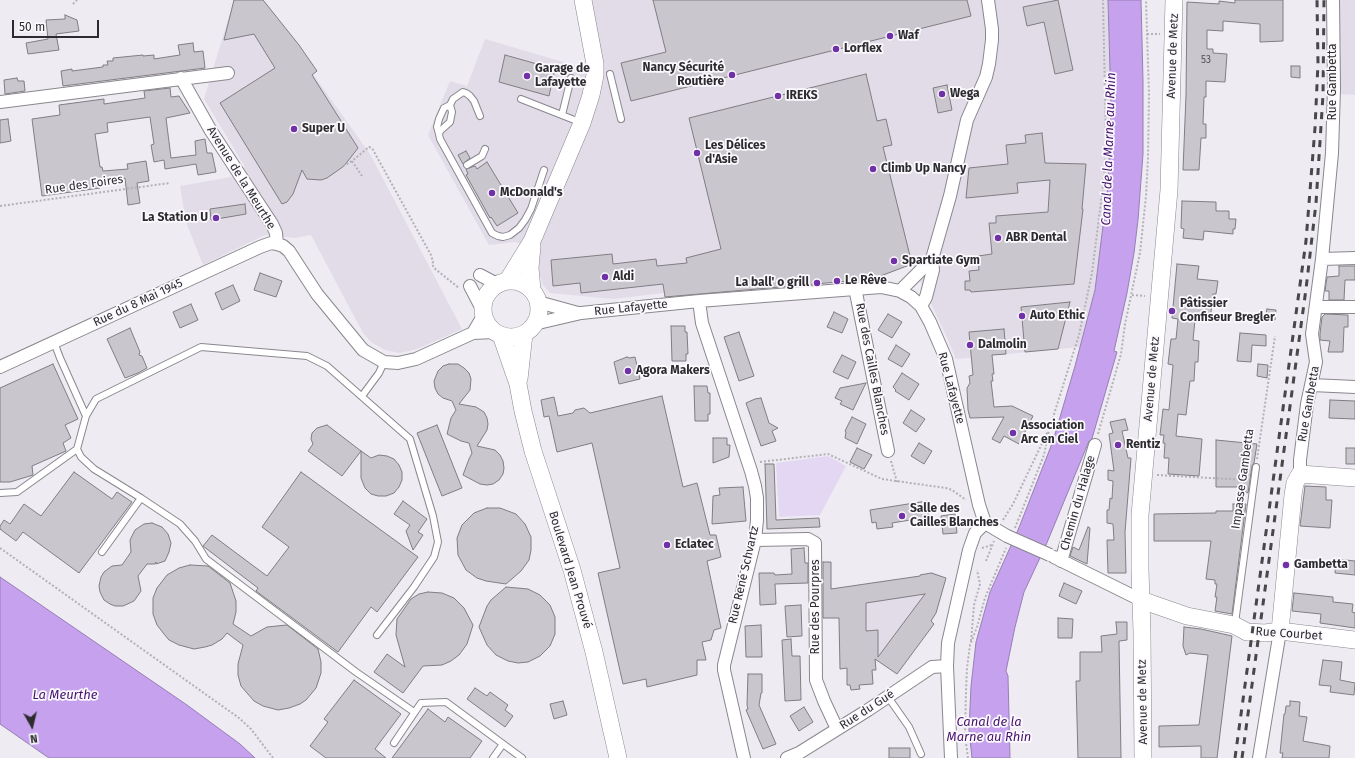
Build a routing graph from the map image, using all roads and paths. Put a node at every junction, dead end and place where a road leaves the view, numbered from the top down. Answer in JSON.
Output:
{"nodes":[{"id":1,"x":76,"y":0,"type":"edge"},
{"id":2,"x":584,"y":0,"type":"edge"},
{"id":3,"x":988,"y":0,"type":"edge"},
{"id":4,"x":1103,"y":0,"type":"edge"},
{"id":5,"x":1146,"y":0,"type":"edge"},
{"id":6,"x":1174,"y":0,"type":"edge"},
{"id":7,"x":1333,"y":0,"type":"edge"},
{"id":8,"x":72,"y":4,"type":"dead end"},
{"id":9,"x":1147,"y":34,"type":"junction"},
{"id":10,"x":1158,"y":34,"type":"dead end"},
{"id":11,"x":228,"y":73,"type":"dead end"},
{"id":12,"x":610,"y":74,"type":"dead end"},
{"id":13,"x":181,"y":78,"type":"junction"},
{"id":14,"x":572,"y":78,"type":"dead end"},
{"id":15,"x":521,"y":100,"type":"dead end"},
{"id":16,"x":0,"y":102,"type":"edge"},
{"id":17,"x":450,"y":105,"type":"junction"},
{"id":18,"x":562,"y":115,"type":"junction"},
{"id":19,"x":480,"y":116,"type":"dead end"},
{"id":20,"x":621,"y":119,"type":"dead end"},
{"id":21,"x":582,"y":123,"type":"junction"},
{"id":22,"x":439,"y":134,"type":"junction"},
{"id":23,"x":485,"y":148,"type":"dead end"},
{"id":24,"x":352,"y":161,"type":"junction"},
{"id":25,"x":467,"y":165,"type":"dead end"},
{"id":26,"x":344,"y":166,"type":"dead end"},
{"id":27,"x":549,"y":173,"type":"junction"},
{"id":28,"x":362,"y":176,"type":"dead end"},
{"id":29,"x":170,"y":183,"type":"dead end"},
{"id":30,"x":0,"y":206,"type":"edge"},
{"id":31,"x":532,"y":241,"type":"junction"},
{"id":32,"x":278,"y":244,"type":"junction"},
{"id":33,"x":1355,"y":258,"type":"edge"},
{"id":34,"x":932,"y":259,"type":"junction"},
{"id":35,"x":1322,"y":259,"type":"junction"},
{"id":36,"x":480,"y":275,"type":"dead end"},
{"id":37,"x":502,"y":282,"type":"junction"},
{"id":38,"x":471,"y":288,"type":"joint"},
{"id":39,"x":856,"y":288,"type":"junction"},
{"id":40,"x":900,"y":291,"type":"junction"},
{"id":41,"x":1132,"y":295,"type":"junction"},
{"id":42,"x":535,"y":296,"type":"junction"},
{"id":43,"x":1144,"y":296,"type":"dead end"},
{"id":44,"x":699,"y":301,"type":"junction"},
{"id":45,"x":921,"y":306,"type":"junction"},
{"id":46,"x":1316,"y":307,"type":"junction"},
{"id":47,"x":1355,"y":307,"type":"edge"},
{"id":48,"x":483,"y":313,"type":"junction"},
{"id":49,"x":582,"y":314,"type":"junction"},
{"id":50,"x":529,"y":329,"type":"junction"},
{"id":51,"x":473,"y":333,"type":"junction"},
{"id":52,"x":497,"y":333,"type":"junction"},
{"id":53,"x":1275,"y":336,"type":"dead end"},
{"id":54,"x":54,"y":342,"type":"junction"},
{"id":55,"x":384,"y":362,"type":"junction"},
{"id":56,"x":0,"y":367,"type":"edge"},
{"id":57,"x":518,"y":384,"type":"junction"},
{"id":58,"x":1312,"y":385,"type":"junction"},
{"id":59,"x":1355,"y":387,"type":"edge"},
{"id":60,"x":362,"y":396,"type":"junction"},
{"id":61,"x":86,"y":416,"type":"junction"},
{"id":62,"x":1049,"y":430,"type":"junction"},
{"id":63,"x":1095,"y":445,"type":"joint"},
{"id":64,"x":77,"y":449,"type":"junction"},
{"id":65,"x":888,"y":450,"type":"joint"},
{"id":66,"x":748,"y":464,"type":"junction"},
{"id":67,"x":1256,"y":467,"type":"joint"},
{"id":68,"x":1153,"y":474,"type":"dead end"},
{"id":69,"x":1300,"y":474,"type":"junction"},
{"id":70,"x":1355,"y":478,"type":"edge"},
{"id":71,"x":1254,"y":480,"type":"junction"},
{"id":72,"x":897,"y":482,"type":"junction"},
{"id":73,"x":0,"y":493,"type":"edge"},
{"id":74,"x":141,"y":498,"type":"junction"},
{"id":75,"x":967,"y":501,"type":"dead end"},
{"id":76,"x":985,"y":523,"type":"junction"},
{"id":77,"x":1006,"y":537,"type":"junction"},
{"id":78,"x":754,"y":540,"type":"junction"},
{"id":79,"x":992,"y":545,"type":"junction"},
{"id":80,"x":984,"y":546,"type":"dead end"},
{"id":81,"x":0,"y":548,"type":"edge"},
{"id":82,"x":102,"y":552,"type":"dead end"},
{"id":83,"x":986,"y":561,"type":"dead end"},
{"id":84,"x":1061,"y":561,"type":"junction"},
{"id":85,"x":975,"y":564,"type":"dead end"},
{"id":86,"x":1141,"y":600,"type":"junction"},
{"id":87,"x":1241,"y":628,"type":"junction"},
{"id":88,"x":1280,"y":631,"type":"junction"},
{"id":89,"x":377,"y":635,"type":"dead end"},
{"id":90,"x":1355,"y":640,"type":"edge"},
{"id":91,"x":970,"y":645,"type":"junction"},
{"id":92,"x":947,"y":666,"type":"junction"},
{"id":93,"x":888,"y":697,"type":"junction"},
{"id":94,"x":414,"y":712,"type":"junction"},
{"id":95,"x":837,"y":729,"type":"junction"},
{"id":96,"x":394,"y":743,"type":"dead end"},
{"id":97,"x":503,"y":744,"type":"junction"},
{"id":98,"x":921,"y":754,"type":"dead end"},
{"id":99,"x":272,"y":757,"type":"edge"},
{"id":100,"x":493,"y":758,"type":"edge"},
{"id":101,"x":522,"y":758,"type":"edge"},
{"id":102,"x":618,"y":758,"type":"edge"},
{"id":103,"x":744,"y":758,"type":"edge"},
{"id":104,"x":787,"y":758,"type":"edge"},
{"id":105,"x":951,"y":758,"type":"edge"},
{"id":106,"x":968,"y":758,"type":"edge"},
{"id":107,"x":1143,"y":758,"type":"edge"},
{"id":108,"x":1259,"y":758,"type":"edge"}],
"edges":[{"from":1,"to":8,"type":"path"},
{"from":2,"to":21,"type":"street"},
{"from":3,"to":34,"type":"street"},
{"from":4,"to":62,"type":"path"},
{"from":5,"to":9,"type":"path"},
{"from":6,"to":86,"type":"street","name":"Avenue de Metz"},
{"from":7,"to":35,"type":"street","name":"Rue Gambetta"},
{"from":9,"to":10,"type":"path"},
{"from":9,"to":41,"type":"path"},
{"from":11,"to":13,"type":"street"},
{"from":12,"to":20,"type":"lane"},
{"from":13,"to":16,"type":"street"},
{"from":13,"to":32,"type":"street","name":"Avenue de la Meurthe"},
{"from":14,"to":18,"type":"lane"},
{"from":15,"to":18,"type":"lane"},
{"from":17,"to":19,"type":"lane"},
{"from":17,"to":22,"type":"lane"},
{"from":17,"to":22,"type":"lane"},
{"from":18,"to":21,"type":"lane"},
{"from":21,"to":27,"type":"street"},
{"from":22,"to":27,"type":"lane"},
{"from":23,"to":25,"type":"lane"},
{"from":24,"to":26,"type":"path"},
{"from":24,"to":28,"type":"path"},
{"from":24,"to":38,"type":"path"},
{"from":27,"to":31,"type":"street"},
{"from":29,"to":30,"type":"path","name":"Rue des Foires"},
{"from":31,"to":37,"type":"street"},
{"from":31,"to":42,"type":"street"},
{"from":32,"to":54,"type":"street","name":"Rue du 8 Mai 1945"},
{"from":32,"to":55,"type":"street","name":"Avenue de la Meurthe"},
{"from":33,"to":35,"type":"street"},
{"from":34,"to":40,"type":"street"},
{"from":34,"to":45,"type":"street"},
{"from":35,"to":46,"type":"street","name":"Rue Gambetta"},
{"from":36,"to":37,"type":"street"},
{"from":37,"to":42,"type":"street"},
{"from":37,"to":48,"type":"street"},
{"from":38,"to":48,"type":"street"},
{"from":39,"to":40,"type":"street","name":"Rue Lafayette"},
{"from":39,"to":44,"type":"street","name":"Rue Lafayette"},
{"from":39,"to":65,"type":"street","name":"Rue des Cailles Blanches"},
{"from":40,"to":45,"type":"street","name":"Rue Lafayette"},
{"from":41,"to":43,"type":"path"},
{"from":41,"to":63,"type":"path"},
{"from":42,"to":49,"type":"street","name":"Rue Lafayette"},
{"from":42,"to":50,"type":"street"},
{"from":44,"to":49,"type":"street","name":"Rue Lafayette"},
{"from":44,"to":66,"type":"street","name":"Rue René Schvartz"},
{"from":45,"to":76,"type":"street","name":"Rue Lafayette"},
{"from":46,"to":47,"type":"street"},
{"from":46,"to":58,"type":"street","name":"Rue Gambetta"},
{"from":48,"to":51,"type":"street"},
{"from":48,"to":52,"type":"street"},
{"from":49,"to":50,"type":"street","name":"Rue Lafayette"},
{"from":50,"to":52,"type":"street"},
{"from":50,"to":57,"type":"street","name":"Boulevard Jean Prouvé"},
{"from":51,"to":52,"type":"street"},
{"from":51,"to":55,"type":"street"},
{"from":52,"to":57,"type":"street","name":"Boulevard Jean Prouvé"},
{"from":53,"to":67,"type":"path","name":"Impasse Gambetta"},
{"from":54,"to":56,"type":"street","name":"Rue du 8 Mai 1945"},
{"from":54,"to":61,"type":"lane"},
{"from":55,"to":60,"type":"lane"},
{"from":57,"to":102,"type":"street","name":"Boulevard Jean Prouvé"},
{"from":58,"to":59,"type":"street"},
{"from":58,"to":69,"type":"street","name":"Rue Gambetta"},
{"from":60,"to":61,"type":"lane"},
{"from":60,"to":89,"type":"lane"},
{"from":61,"to":64,"type":"lane"},
{"from":62,"to":77,"type":"path"},
{"from":62,"to":77,"type":"path"},
{"from":63,"to":84,"type":"street","name":"Chemin du Halage"},
{"from":64,"to":73,"type":"lane"},
{"from":64,"to":74,"type":"lane"},
{"from":65,"to":72,"type":"path"},
{"from":66,"to":72,"type":"path"},
{"from":66,"to":78,"type":"street","name":"Rue René Schvartz"},
{"from":67,"to":71,"type":"lane","name":"Impasse Gambetta"},
{"from":68,"to":71,"type":"path"},
{"from":69,"to":70,"type":"street"},
{"from":69,"to":88,"type":"street","name":"Rue Gambetta"},
{"from":71,"to":87,"type":"lane","name":"Impasse Gambetta"},
{"from":72,"to":75,"type":"path"},
{"from":74,"to":82,"type":"lane"},
{"from":74,"to":94,"type":"lane"},
{"from":76,"to":77,"type":"street"},
{"from":76,"to":92,"type":"street"},
{"from":77,"to":79,"type":"path"},
{"from":77,"to":84,"type":"street","bridge":true},
{"from":77,"to":91,"type":"path"},
{"from":78,"to":95,"type":"street","name":"Rue des Pourpres"},
{"from":78,"to":103,"type":"street","name":"Rue René Schvartz"},
{"from":79,"to":80,"type":"path"},
{"from":79,"to":83,"type":"path"},
{"from":81,"to":99,"type":"path"},
{"from":84,"to":86,"type":"street"},
{"from":85,"to":91,"type":"path"},
{"from":86,"to":87,"type":"street","name":"Rue Courbet"},
{"from":86,"to":107,"type":"street","name":"Avenue de Metz"},
{"from":87,"to":88,"type":"street","name":"Rue Courbet"},
{"from":88,"to":90,"type":"street","name":"Rue Courbet"},
{"from":88,"to":108,"type":"street","name":"Rue Gambetta"},
{"from":91,"to":106,"type":"path"},
{"from":92,"to":93,"type":"street","name":"Rue du Gué"},
{"from":92,"to":105,"type":"street"},
{"from":93,"to":95,"type":"street","name":"Rue du Gué"},
{"from":93,"to":98,"type":"lane"},
{"from":94,"to":96,"type":"lane"},
{"from":94,"to":97,"type":"lane"},
{"from":95,"to":104,"type":"street","name":"Rue du Gué"},
{"from":97,"to":100,"type":"lane"},
{"from":97,"to":101,"type":"lane"}]}
